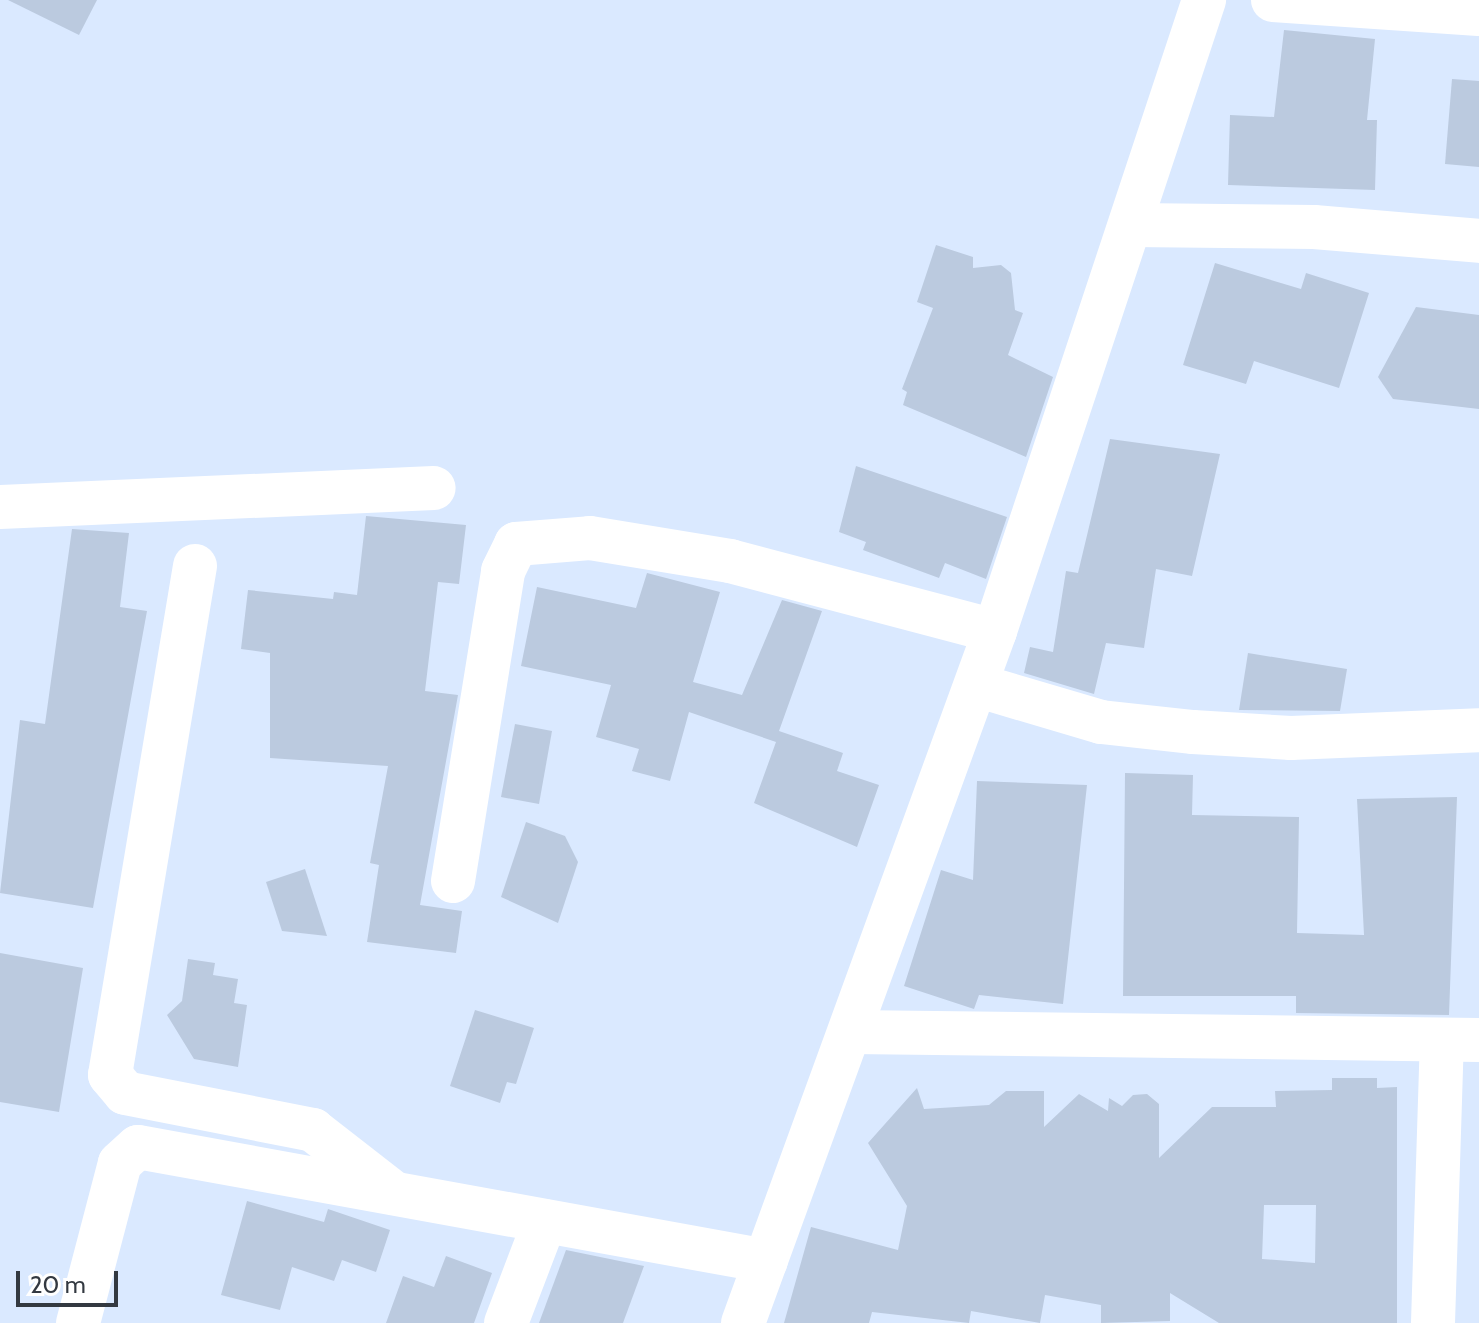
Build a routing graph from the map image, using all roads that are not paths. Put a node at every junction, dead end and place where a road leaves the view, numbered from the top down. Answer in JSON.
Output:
{"nodes":[{"id":1,"x":1204,"y":0,"type":"edge"},
{"id":2,"x":1273,"y":0,"type":"edge"},
{"id":3,"x":1479,"y":14,"type":"edge"},
{"id":4,"x":1132,"y":225,"type":"junction"},
{"id":5,"x":1479,"y":241,"type":"edge"},
{"id":6,"x":434,"y":488,"type":"dead end"},
{"id":7,"x":0,"y":507,"type":"edge"},
{"id":8,"x":195,"y":566,"type":"dead end"},
{"id":9,"x":995,"y":631,"type":"junction"},
{"id":10,"x":976,"y":685,"type":"junction"},
{"id":11,"x":1479,"y":730,"type":"edge"},
{"id":12,"x":453,"y":881,"type":"dead end"},
{"id":13,"x":852,"y":1032,"type":"junction"},
{"id":14,"x":1461,"y":1040,"type":"edge"},
{"id":15,"x":394,"y":1193,"type":"junction"},
{"id":16,"x":545,"y":1221,"type":"junction"},
{"id":17,"x":766,"y":1261,"type":"junction"},
{"id":18,"x":78,"y":1323,"type":"edge"},
{"id":19,"x":506,"y":1323,"type":"edge"},
{"id":20,"x":743,"y":1323,"type":"edge"},
{"id":21,"x":1433,"y":1323,"type":"edge"}],
"edges":[{"from":1,"to":4,"type":"street"},
{"from":2,"to":3,"type":"street"},
{"from":4,"to":5,"type":"street"},
{"from":4,"to":9,"type":"street"},
{"from":6,"to":7,"type":"street"},
{"from":8,"to":15,"type":"street"},
{"from":9,"to":10,"type":"street"},
{"from":9,"to":12,"type":"street"},
{"from":10,"to":11,"type":"street"},
{"from":10,"to":13,"type":"street"},
{"from":13,"to":14,"type":"street"},
{"from":13,"to":17,"type":"street"},
{"from":14,"to":21,"type":"street"},
{"from":15,"to":16,"type":"street"},
{"from":15,"to":18,"type":"street"},
{"from":16,"to":17,"type":"street"},
{"from":16,"to":19,"type":"street"},
{"from":17,"to":20,"type":"street"}]}
